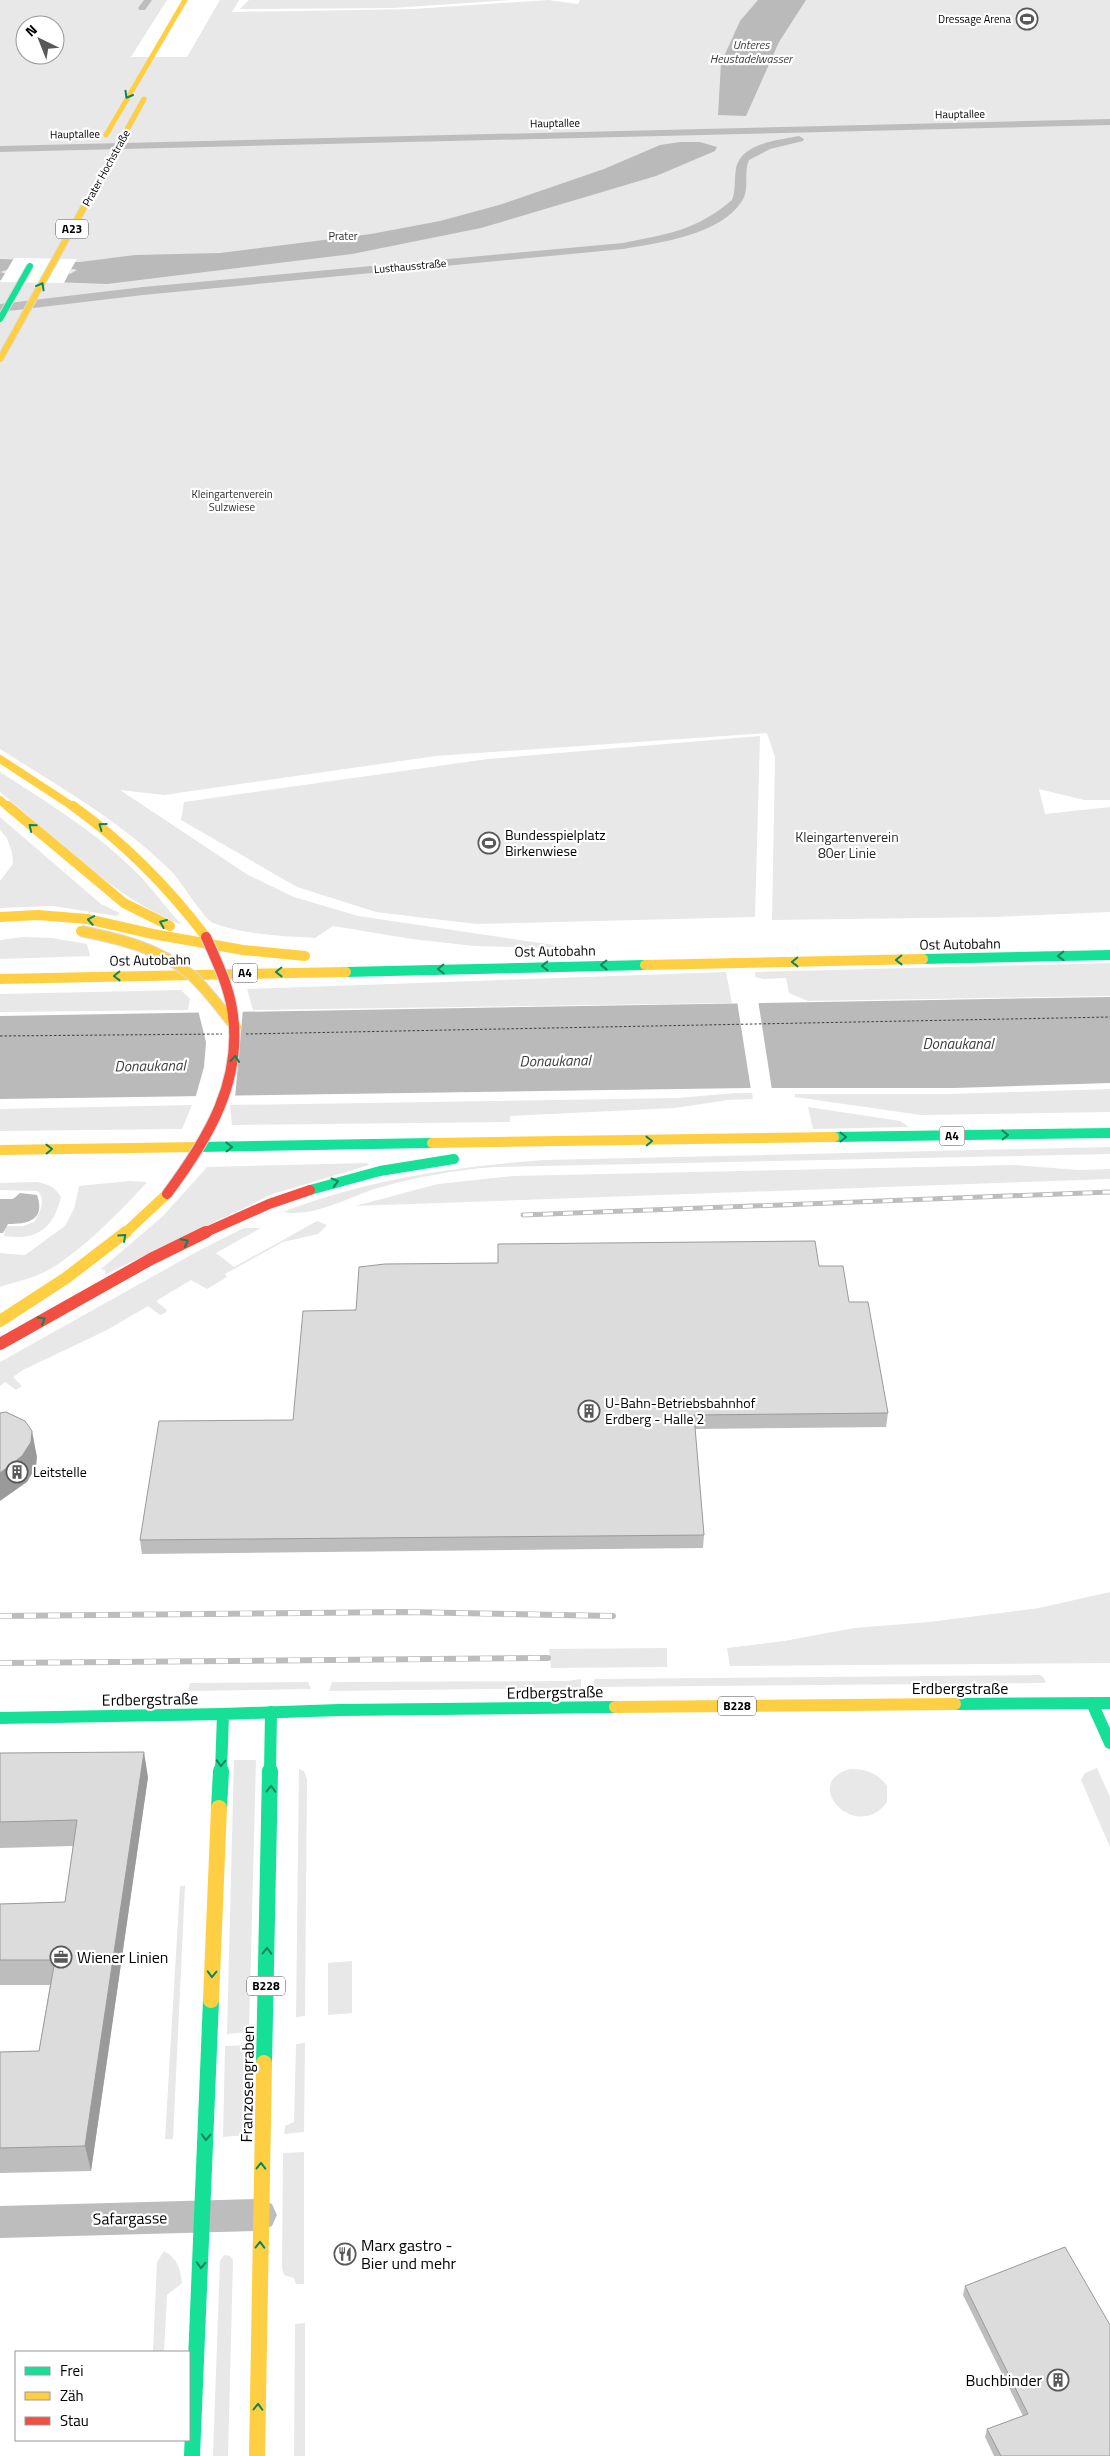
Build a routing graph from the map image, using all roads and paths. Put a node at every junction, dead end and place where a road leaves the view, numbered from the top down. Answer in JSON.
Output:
{"nodes":[{"id":1,"x":148,"y":0,"type":"edge"},
{"id":2,"x":185,"y":0,"type":"edge"},
{"id":3,"x":142,"y":8,"type":"dead end"},
{"id":4,"x":152,"y":85,"type":"dead end"},
{"id":5,"x":1110,"y":122,"type":"edge"},
{"id":6,"x":839,"y":129,"type":"junction"},
{"id":7,"x":771,"y":130,"type":"junction"},
{"id":8,"x":771,"y":145,"type":"junction"},
{"id":9,"x":0,"y":149,"type":"edge"},
{"id":10,"x":91,"y":160,"type":"dead end"},
{"id":11,"x":38,"y":252,"type":"dead end"},
{"id":12,"x":0,"y":308,"type":"edge"},
{"id":13,"x":0,"y":319,"type":"edge"},
{"id":14,"x":0,"y":359,"type":"edge"},
{"id":15,"x":0,"y":759,"type":"edge"},
{"id":16,"x":0,"y":800,"type":"edge"},
{"id":17,"x":0,"y":917,"type":"edge"},
{"id":18,"x":66,"y":930,"type":"dead end"},
{"id":19,"x":207,"y":944,"type":"junction"},
{"id":20,"x":1110,"y":955,"type":"edge"},
{"id":21,"x":313,"y":956,"type":"dead end"},
{"id":22,"x":492,"y":956,"type":"dead end"},
{"id":23,"x":523,"y":967,"type":"junction"},
{"id":24,"x":0,"y":979,"type":"edge"},
{"id":25,"x":236,"y":1027,"type":"junction"},
{"id":26,"x":1110,"y":1133,"type":"edge"},
{"id":27,"x":600,"y":1142,"type":"junction"},
{"id":28,"x":0,"y":1150,"type":"edge"},
{"id":29,"x":544,"y":1153,"type":"dead end"},
{"id":30,"x":468,"y":1158,"type":"dead end"},
{"id":31,"x":136,"y":1160,"type":"dead end"},
{"id":32,"x":0,"y":1322,"type":"edge"},
{"id":33,"x":0,"y":1344,"type":"edge"},
{"id":34,"x":1092,"y":1703,"type":"junction"},
{"id":35,"x":1110,"y":1703,"type":"edge"},
{"id":36,"x":271,"y":1712,"type":"junction"},
{"id":37,"x":223,"y":1714,"type":"junction"},
{"id":38,"x":0,"y":1718,"type":"edge"},
{"id":39,"x":1110,"y":1743,"type":"edge"},
{"id":40,"x":260,"y":2215,"type":"junction"},
{"id":41,"x":203,"y":2216,"type":"junction"},
{"id":42,"x":0,"y":2222,"type":"edge"},
{"id":43,"x":192,"y":2456,"type":"edge"},
{"id":44,"x":257,"y":2456,"type":"edge"}],
"edges":[{"from":1,"to":3,"type":"street"},
{"from":2,"to":10,"type":"main road","name":"Prater Hochstraße","one_way":true},
{"from":14,"to":4,"type":"main road","name":"Prater Hochstraße","number":"A23","one_way":true,"bridge":true},
{"from":5,"to":6,"type":"street","name":"Hauptallee"},
{"from":6,"to":7,"type":"street","name":"Hauptallee"},
{"from":6,"to":8,"type":"street","name":"Lusthausstraße"},
{"from":7,"to":8,"type":"street"},
{"from":7,"to":9,"type":"street","name":"Hauptallee"},
{"from":8,"to":12,"type":"street","name":"Lusthausstraße"},
{"from":11,"to":13,"type":"main road","bridge":true},
{"from":25,"to":15,"type":"main road","one_way":true,"bridge":true},
{"from":19,"to":16,"type":"main road","one_way":true},
{"from":19,"to":17,"type":"main road","one_way":true},
{"from":18,"to":25,"type":"main road","bridge":true},
{"from":19,"to":21,"type":"main road"},
{"from":20,"to":23,"type":"main road","name":"Ost Autobahn","number":"A4","one_way":true},
{"from":22,"to":23,"type":"main road"},
{"from":23,"to":24,"type":"main road","name":"Ost Autobahn","number":"A4","one_way":true},
{"from":32,"to":25,"type":"main road","one_way":true,"bridge":true},
{"from":27,"to":26,"type":"main road","number":"A4","one_way":true},
{"from":28,"to":27,"type":"main road","number":"A4","one_way":true},
{"from":27,"to":29,"type":"main road"},
{"from":27,"to":31,"type":"main road"},
{"from":33,"to":30,"type":"main road","one_way":true},
{"from":34,"to":35,"type":"main road","name":"Erdbergstraße","number":"B228"},
{"from":34,"to":36,"type":"main road","name":"Erdbergstraße","number":"B228"},
{"from":34,"to":39,"type":"main road"},
{"from":36,"to":37,"type":"main road","name":"Erdbergstraße","number":"B228"},
{"from":40,"to":36,"type":"main road","name":"Franzosengraben","number":"B228","one_way":true},
{"from":37,"to":38,"type":"main road","name":"Erdbergstraße"},
{"from":37,"to":41,"type":"main road","one_way":true},
{"from":40,"to":41,"type":"street","name":"Safargasse"},
{"from":44,"to":40,"type":"main road","name":"Franzosengraben","number":"B228","one_way":true},
{"from":41,"to":42,"type":"street","name":"Safargasse"},
{"from":41,"to":43,"type":"main road","one_way":true}]}
